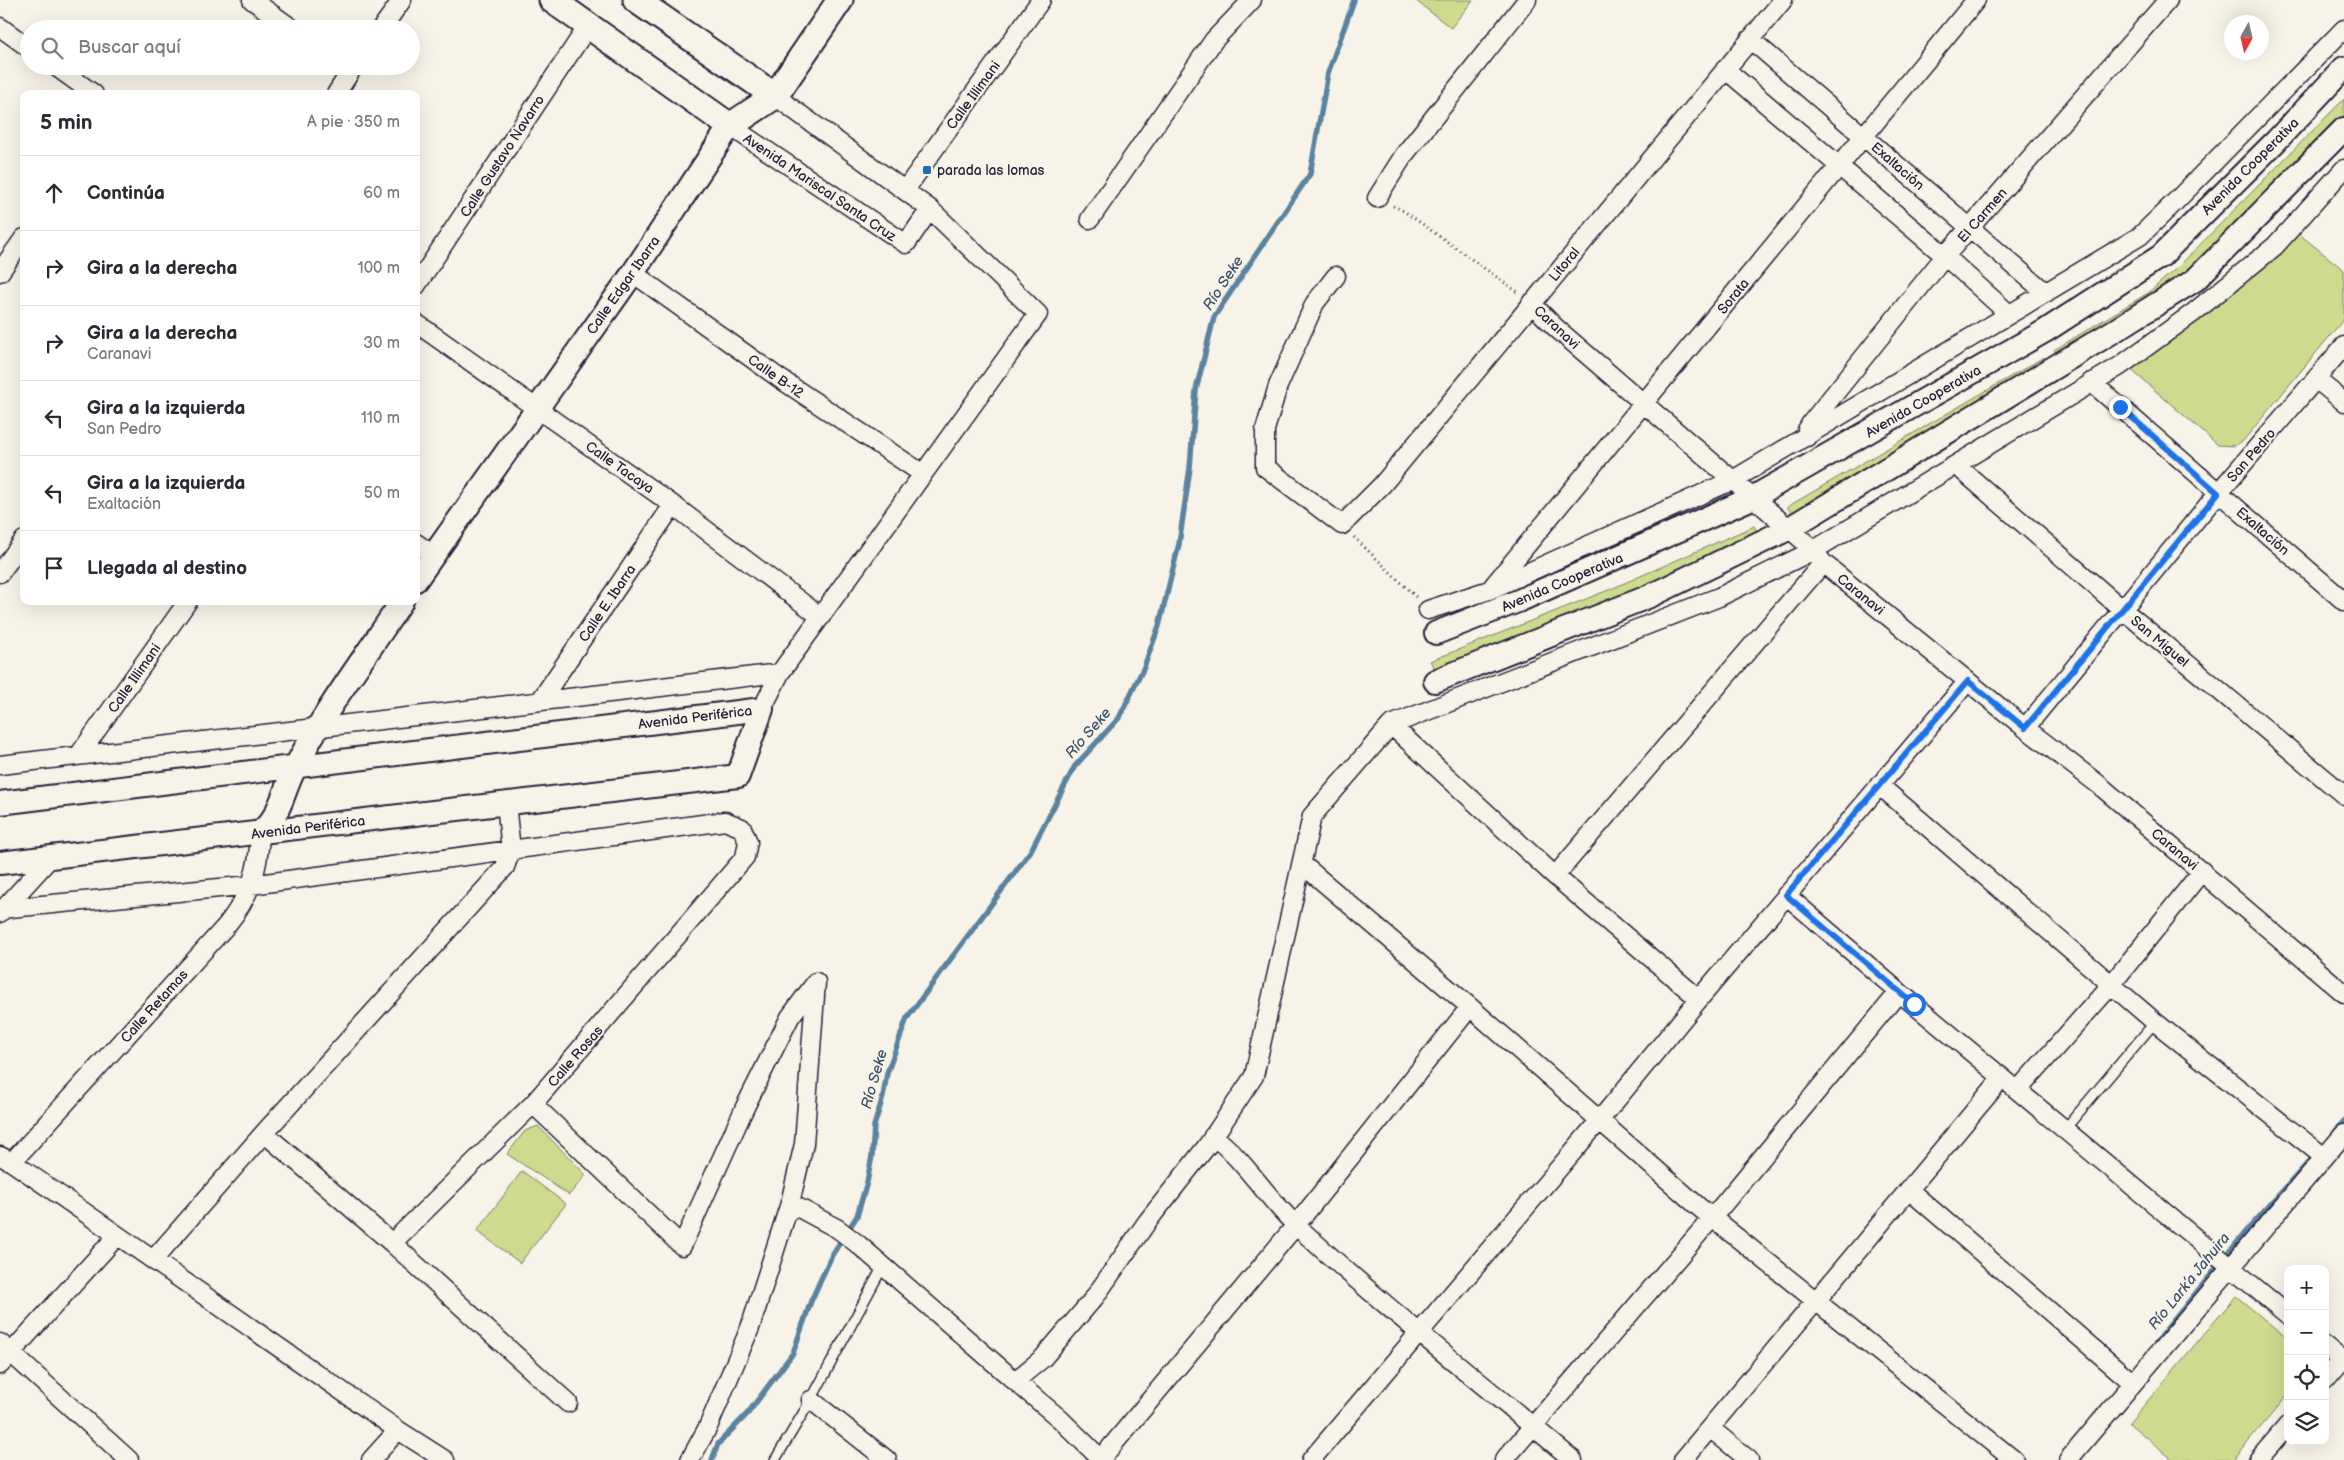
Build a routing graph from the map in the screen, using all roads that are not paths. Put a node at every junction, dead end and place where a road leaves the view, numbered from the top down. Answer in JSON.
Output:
{"nodes":[{"id":1,"x":252,"y":0,"type":"edge"},
{"id":2,"x":402,"y":0,"type":"edge"},
{"id":3,"x":552,"y":0,"type":"edge"},
{"id":4,"x":636,"y":0,"type":"edge"},
{"id":5,"x":840,"y":0,"type":"edge"},
{"id":6,"x":1041,"y":0,"type":"edge"},
{"id":7,"x":1527,"y":0,"type":"edge"},
{"id":8,"x":1782,"y":0,"type":"edge"},
{"id":9,"x":1976,"y":0,"type":"edge"},
{"id":10,"x":2168,"y":0,"type":"edge"},
{"id":11,"x":1248,"y":1,"type":"edge"},
{"id":12,"x":280,"y":20,"type":"edge"},
{"id":13,"x":388,"y":20,"type":"edge"},
{"id":14,"x":588,"y":26,"type":"junction"},
{"id":15,"x":0,"y":27,"type":"edge"},
{"id":16,"x":2344,"y":29,"type":"edge"},
{"id":17,"x":1750,"y":39,"type":"junction"},
{"id":18,"x":20,"y":41,"type":"edge"},
{"id":19,"x":2344,"y":68,"type":"edge"},
{"id":20,"x":1726,"y":69,"type":"junction"},
{"id":21,"x":68,"y":75,"type":"edge"},
{"id":22,"x":347,"y":75,"type":"edge"},
{"id":23,"x":88,"y":90,"type":"edge"},
{"id":24,"x":338,"y":90,"type":"edge"},
{"id":25,"x":775,"y":96,"type":"junction"},
{"id":26,"x":730,"y":126,"type":"junction"},
{"id":27,"x":2344,"y":129,"type":"edge"},
{"id":28,"x":1863,"y":136,"type":"junction"},
{"id":29,"x":1838,"y":165,"type":"junction"},
{"id":30,"x":2344,"y":169,"type":"edge"},
{"id":31,"x":905,"y":190,"type":"junction"},
{"id":32,"x":1377,"y":198,"type":"road end"},
{"id":33,"x":930,"y":209,"type":"junction"},
{"id":34,"x":1090,"y":219,"type":"dead end"},
{"id":35,"x":1970,"y":228,"type":"junction"},
{"id":36,"x":20,"y":244,"type":"edge"},
{"id":37,"x":1945,"y":256,"type":"junction"},
{"id":38,"x":0,"y":272,"type":"edge"},
{"id":39,"x":633,"y":273,"type":"junction"},
{"id":40,"x":1336,"y":276,"type":"dead end"},
{"id":41,"x":420,"y":280,"type":"edge"},
{"id":42,"x":2046,"y":293,"type":"junction"},
{"id":43,"x":1531,"y":303,"type":"junction"},
{"id":44,"x":2009,"y":314,"type":"junction"},
{"id":45,"x":420,"y":326,"type":"edge"},
{"id":46,"x":2344,"y":346,"type":"edge"},
{"id":47,"x":2316,"y":379,"type":"junction"},
{"id":48,"x":2091,"y":382,"type":"junction"},
{"id":49,"x":2344,"y":402,"type":"edge"},
{"id":50,"x":1645,"y":404,"type":"junction"},
{"id":51,"x":536,"y":408,"type":"junction"},
{"id":52,"x":1807,"y":437,"type":"junction"},
{"id":53,"x":1956,"y":465,"type":"junction"},
{"id":54,"x":923,"y":474,"type":"junction"},
{"id":55,"x":1733,"y":480,"type":"junction"},
{"id":56,"x":2218,"y":493,"type":"junction"},
{"id":57,"x":1752,"y":498,"type":"junction"},
{"id":58,"x":673,"y":505,"type":"junction"},
{"id":59,"x":1788,"y":529,"type":"junction"},
{"id":60,"x":20,"y":546,"type":"edge"},
{"id":61,"x":425,"y":549,"type":"edge"},
{"id":62,"x":1819,"y":556,"type":"junction"},
{"id":63,"x":420,"y":566,"type":"edge"},
{"id":64,"x":0,"y":573,"type":"edge"},
{"id":65,"x":1489,"y":590,"type":"junction"},
{"id":66,"x":2344,"y":601,"type":"edge"},
{"id":67,"x":185,"y":605,"type":"edge"},
{"id":68,"x":399,"y":605,"type":"edge"},
{"id":69,"x":2122,"y":609,"type":"junction"},
{"id":70,"x":1428,"y":610,"type":"road end"},
{"id":71,"x":821,"y":617,"type":"junction"},
{"id":72,"x":1436,"y":633,"type":"dead end"},
{"id":73,"x":780,"y":673,"type":"junction"},
{"id":74,"x":1435,"y":680,"type":"dead end"},
{"id":75,"x":1968,"y":681,"type":"junction"},
{"id":76,"x":540,"y":701,"type":"junction"},
{"id":77,"x":762,"y":709,"type":"junction"},
{"id":78,"x":1392,"y":725,"type":"junction"},
{"id":79,"x":319,"y":727,"type":"junction"},
{"id":80,"x":2025,"y":728,"type":"junction"},
{"id":81,"x":79,"y":755,"type":"junction"},
{"id":82,"x":0,"y":765,"type":"edge"},
{"id":83,"x":295,"y":767,"type":"junction"},
{"id":84,"x":1879,"y":785,"type":"junction"},
{"id":85,"x":2344,"y":795,"type":"edge"},
{"id":86,"x":0,"y":803,"type":"edge"},
{"id":87,"x":506,"y":803,"type":"junction"},
{"id":88,"x":260,"y":832,"type":"junction"},
{"id":89,"x":511,"y":850,"type":"junction"},
{"id":90,"x":51,"y":857,"type":"junction"},
{"id":91,"x":0,"y":863,"type":"edge"},
{"id":92,"x":1302,"y":864,"type":"junction"},
{"id":93,"x":2202,"y":871,"type":"junction"},
{"id":94,"x":1555,"y":876,"type":"junction"},
{"id":95,"x":251,"y":884,"type":"junction"},
{"id":96,"x":1786,"y":895,"type":"junction"},
{"id":97,"x":1,"y":910,"type":"edge"},
{"id":98,"x":2111,"y":985,"type":"junction"},
{"id":99,"x":1899,"y":992,"type":"junction"},
{"id":100,"x":2344,"y":993,"type":"edge"},
{"id":101,"x":1698,"y":999,"type":"junction"},
{"id":102,"x":1470,"y":1007,"type":"junction"},
{"id":103,"x":2155,"y":1022,"type":"junction"},
{"id":104,"x":2002,"y":1078,"type":"junction"},
{"id":105,"x":2018,"y":1090,"type":"junction"},
{"id":106,"x":533,"y":1104,"type":"junction"},
{"id":107,"x":1599,"y":1122,"type":"junction"},
{"id":108,"x":2064,"y":1130,"type":"junction"},
{"id":109,"x":264,"y":1133,"type":"junction"},
{"id":110,"x":2344,"y":1134,"type":"edge"},
{"id":111,"x":1213,"y":1136,"type":"junction"},
{"id":112,"x":2324,"y":1157,"type":"junction"},
{"id":113,"x":6,"y":1159,"type":"edge"},
{"id":114,"x":1909,"y":1190,"type":"junction"},
{"id":115,"x":790,"y":1203,"type":"junction"},
{"id":116,"x":1712,"y":1218,"type":"junction"},
{"id":117,"x":1296,"y":1225,"type":"junction"},
{"id":118,"x":117,"y":1236,"type":"junction"},
{"id":119,"x":392,"y":1244,"type":"junction"},
{"id":120,"x":153,"y":1260,"type":"junction"},
{"id":121,"x":883,"y":1266,"type":"junction"},
{"id":122,"x":2230,"y":1267,"type":"junction"},
{"id":123,"x":1817,"y":1300,"type":"junction"},
{"id":124,"x":2284,"y":1312,"type":"edge"},
{"id":125,"x":1418,"y":1333,"type":"junction"},
{"id":126,"x":2329,"y":1349,"type":"edge"},
{"id":127,"x":4,"y":1354,"type":"edge"},
{"id":128,"x":2343,"y":1360,"type":"edge"},
{"id":129,"x":2329,"y":1376,"type":"edge"},
{"id":130,"x":1015,"y":1381,"type":"junction"},
{"id":131,"x":2133,"y":1383,"type":"junction"},
{"id":132,"x":811,"y":1400,"type":"junction"},
{"id":133,"x":568,"y":1403,"type":"dead end"},
{"id":134,"x":1533,"y":1426,"type":"junction"},
{"id":135,"x":1710,"y":1428,"type":"junction"},
{"id":136,"x":398,"y":1430,"type":"junction"},
{"id":137,"x":2284,"y":1430,"type":"edge"},
{"id":138,"x":1101,"y":1459,"type":"edge"},
{"id":139,"x":129,"y":1460,"type":"edge"},
{"id":140,"x":371,"y":1460,"type":"edge"},
{"id":141,"x":445,"y":1460,"type":"edge"},
{"id":142,"x":690,"y":1460,"type":"edge"},
{"id":143,"x":775,"y":1460,"type":"edge"},
{"id":144,"x":886,"y":1460,"type":"edge"},
{"id":145,"x":1311,"y":1460,"type":"edge"},
{"id":146,"x":1504,"y":1460,"type":"edge"},
{"id":147,"x":1573,"y":1460,"type":"edge"},
{"id":148,"x":1683,"y":1460,"type":"edge"},
{"id":149,"x":1749,"y":1460,"type":"edge"},
{"id":150,"x":2014,"y":1460,"type":"edge"},
{"id":151,"x":2068,"y":1460,"type":"edge"},
{"id":152,"x":2258,"y":1460,"type":"edge"}],
"edges":[{"from":1,"to":12,"type":"street"},
{"from":2,"to":13,"type":"street"},
{"from":3,"to":14,"type":"main road","name":"Avenida Mariscal Santa Cruz"},
{"from":4,"to":25,"type":"main road"},
{"from":5,"to":25,"type":"main road","name":"Calle Edgar Ibarra"},
{"from":6,"to":31,"type":"street","name":"Calle Illimani"},
{"from":7,"to":32,"type":"street"},
{"from":8,"to":17,"type":"street","name":"Litoral"},
{"from":9,"to":28,"type":"street","name":"Sorata"},
{"from":10,"to":35,"type":"street","name":"El Carmen"},
{"from":11,"to":34,"type":"street"},
{"from":14,"to":26,"type":"main road","name":"Avenida Mariscal Santa Cruz"},
{"from":14,"to":41,"type":"street","name":"Calle Gustavo Navarro"},
{"from":15,"to":18,"type":"street"},
{"from":16,"to":42,"type":"street"},
{"from":17,"to":20,"type":"street","name":"Litoral"},
{"from":17,"to":28,"type":"street","name":"Exaltación"},
{"from":19,"to":57,"type":"street","name":"Avenida Cooperativa"},
{"from":20,"to":29,"type":"street"},
{"from":20,"to":43,"type":"street","name":"Litoral"},
{"from":21,"to":23,"type":"street"},
{"from":22,"to":24,"type":"street"},
{"from":25,"to":26,"type":"main road","name":"Calle Edgar Ibarra"},
{"from":25,"to":31,"type":"street"},
{"from":26,"to":33,"type":"street","name":"Avenida Mariscal Santa Cruz"},
{"from":26,"to":39,"type":"street","name":"Calle Edgar Ibarra"},
{"from":27,"to":59,"type":"street"},
{"from":28,"to":29,"type":"street","name":"Sorata"},
{"from":28,"to":35,"type":"street","name":"Exaltación"},
{"from":29,"to":37,"type":"street"},
{"from":29,"to":50,"type":"street","name":"Sorata"},
{"from":30,"to":48,"type":"street"},
{"from":31,"to":33,"type":"street"},
{"from":33,"to":54,"type":"street"},
{"from":35,"to":37,"type":"street","name":"El Carmen"},
{"from":35,"to":42,"type":"street","name":"Exaltación"},
{"from":36,"to":38,"type":"street"},
{"from":37,"to":44,"type":"street"},
{"from":37,"to":52,"type":"street","name":"El Carmen"},
{"from":39,"to":51,"type":"street","name":"Calle Edgar Ibarra"},
{"from":39,"to":54,"type":"street","name":"Calle B-12"},
{"from":40,"to":43,"type":"street","name":"Litoral"},
{"from":42,"to":44,"type":"street"},
{"from":43,"to":50,"type":"street","name":"Caranavi"},
{"from":44,"to":52,"type":"street"},
{"from":45,"to":51,"type":"street","name":"Calle Tacaya"},
{"from":46,"to":47,"type":"street","name":"San Pedro"},
{"from":47,"to":49,"type":"street"},
{"from":47,"to":56,"type":"street","name":"San Pedro"},
{"from":48,"to":53,"type":"street"},
{"from":48,"to":56,"type":"street","name":"Exaltación"},
{"from":50,"to":55,"type":"street","name":"Caranavi"},
{"from":50,"to":65,"type":"street","name":"Sorata"},
{"from":51,"to":58,"type":"street","name":"Calle Tacaya"},
{"from":51,"to":61,"type":"street","name":"Calle Edgar Ibarra"},
{"from":52,"to":55,"type":"street"},
{"from":53,"to":62,"type":"street"},
{"from":53,"to":69,"type":"street","name":"San Miguel"},
{"from":54,"to":71,"type":"street"},
{"from":55,"to":57,"type":"street","name":"Caranavi"},
{"from":55,"to":65,"type":"street"},
{"from":56,"to":66,"type":"street","name":"Exaltación"},
{"from":56,"to":69,"type":"street","name":"San Pedro"},
{"from":57,"to":59,"type":"street","name":"Caranavi"},
{"from":57,"to":72,"type":"street","name":"Avenida Cooperativa"},
{"from":58,"to":71,"type":"street","name":"Calle Tacaya"},
{"from":58,"to":76,"type":"street","name":"Calle E. Ibarra"},
{"from":59,"to":62,"type":"street","name":"Caranavi"},
{"from":59,"to":74,"type":"street"},
{"from":60,"to":64,"type":"street"},
{"from":61,"to":63,"type":"street","name":"Calle Edgar Ibarra"},
{"from":62,"to":75,"type":"street","name":"Caranavi"},
{"from":62,"to":78,"type":"street"},
{"from":62,"to":94,"type":"street"},
{"from":65,"to":70,"type":"street"},
{"from":67,"to":81,"type":"street","name":"Calle Illimani"},
{"from":68,"to":79,"type":"street"},
{"from":69,"to":80,"type":"street","name":"San Pedro"},
{"from":69,"to":85,"type":"street","name":"San Miguel"},
{"from":71,"to":73,"type":"street"},
{"from":73,"to":76,"type":"street"},
{"from":73,"to":77,"type":"street"},
{"from":75,"to":80,"type":"street","name":"Caranavi"},
{"from":75,"to":84,"type":"street"},
{"from":76,"to":79,"type":"street"},
{"from":77,"to":83,"type":"street","name":"Avenida Periférica"},
{"from":77,"to":87,"type":"street","name":"Avenida Periférica"},
{"from":78,"to":92,"type":"street"},
{"from":78,"to":94,"type":"street"},
{"from":79,"to":81,"type":"street"},
{"from":79,"to":83,"type":"street"},
{"from":80,"to":93,"type":"street","name":"Caranavi"},
{"from":81,"to":82,"type":"street"},
{"from":83,"to":86,"type":"street","name":"Avenida Periférica"},
{"from":83,"to":88,"type":"street"},
{"from":84,"to":96,"type":"street"},
{"from":84,"to":98,"type":"street"},
{"from":87,"to":88,"type":"street","name":"Avenida Periférica"},
{"from":87,"to":89,"type":"street"},
{"from":88,"to":90,"type":"street","name":"Avenida Periférica"},
{"from":88,"to":95,"type":"street","name":"Calle Retamas"},
{"from":89,"to":95,"type":"street"},
{"from":89,"to":106,"type":"street","name":"Calle Rosas"},
{"from":89,"to":109,"type":"street"},
{"from":90,"to":91,"type":"street","name":"Avenida Periférica"},
{"from":90,"to":97,"type":"street"},
{"from":92,"to":102,"type":"street"},
{"from":92,"to":111,"type":"street"},
{"from":93,"to":98,"type":"street"},
{"from":93,"to":100,"type":"street","name":"Caranavi"},
{"from":94,"to":101,"type":"street"},
{"from":95,"to":97,"type":"street"},
{"from":95,"to":113,"type":"street","name":"Calle Retamas"},
{"from":96,"to":99,"type":"street"},
{"from":96,"to":101,"type":"street"},
{"from":98,"to":103,"type":"street"},
{"from":98,"to":105,"type":"street"},
{"from":99,"to":104,"type":"street"},
{"from":99,"to":116,"type":"street"},
{"from":101,"to":107,"type":"street"},
{"from":102,"to":107,"type":"street"},
{"from":102,"to":117,"type":"street"},
{"from":103,"to":108,"type":"lane"},
{"from":103,"to":112,"type":"street"},
{"from":104,"to":105,"type":"street"},
{"from":104,"to":114,"type":"street"},
{"from":105,"to":108,"type":"street"},
{"from":106,"to":115,"type":"street"},
{"from":106,"to":119,"type":"street","name":"Calle Rosas"},
{"from":107,"to":116,"type":"street"},
{"from":107,"to":125,"type":"street"},
{"from":108,"to":122,"type":"street"},
{"from":109,"to":119,"type":"street"},
{"from":109,"to":120,"type":"street"},
{"from":110,"to":112,"type":"street"},
{"from":111,"to":117,"type":"street"},
{"from":111,"to":130,"type":"street"},
{"from":112,"to":122,"type":"street"},
{"from":113,"to":118,"type":"street"},
{"from":114,"to":123,"type":"street"},
{"from":114,"to":131,"type":"street"},
{"from":115,"to":121,"type":"street"},
{"from":115,"to":142,"type":"street"},
{"from":116,"to":123,"type":"street"},
{"from":116,"to":134,"type":"street"},
{"from":117,"to":125,"type":"street"},
{"from":117,"to":138,"type":"street"},
{"from":118,"to":120,"type":"street"},
{"from":118,"to":127,"type":"street"},
{"from":119,"to":133,"type":"street"},
{"from":120,"to":136,"type":"street"},
{"from":121,"to":130,"type":"street"},
{"from":121,"to":132,"type":"lane"},
{"from":122,"to":124,"type":"street"},
{"from":122,"to":131,"type":"street"},
{"from":123,"to":135,"type":"street"},
{"from":123,"to":150,"type":"street"},
{"from":125,"to":134,"type":"street"},
{"from":125,"to":145,"type":"street"},
{"from":126,"to":128,"type":"street"},
{"from":127,"to":139,"type":"street"},
{"from":128,"to":129,"type":"street"},
{"from":130,"to":138,"type":"street"},
{"from":131,"to":151,"type":"street"},
{"from":132,"to":143,"type":"lane"},
{"from":132,"to":144,"type":"street"},
{"from":134,"to":146,"type":"street"},
{"from":134,"to":147,"type":"street"},
{"from":135,"to":148,"type":"street"},
{"from":135,"to":149,"type":"street"},
{"from":136,"to":140,"type":"street"},
{"from":136,"to":141,"type":"street"},
{"from":137,"to":152,"type":"street"}]}
